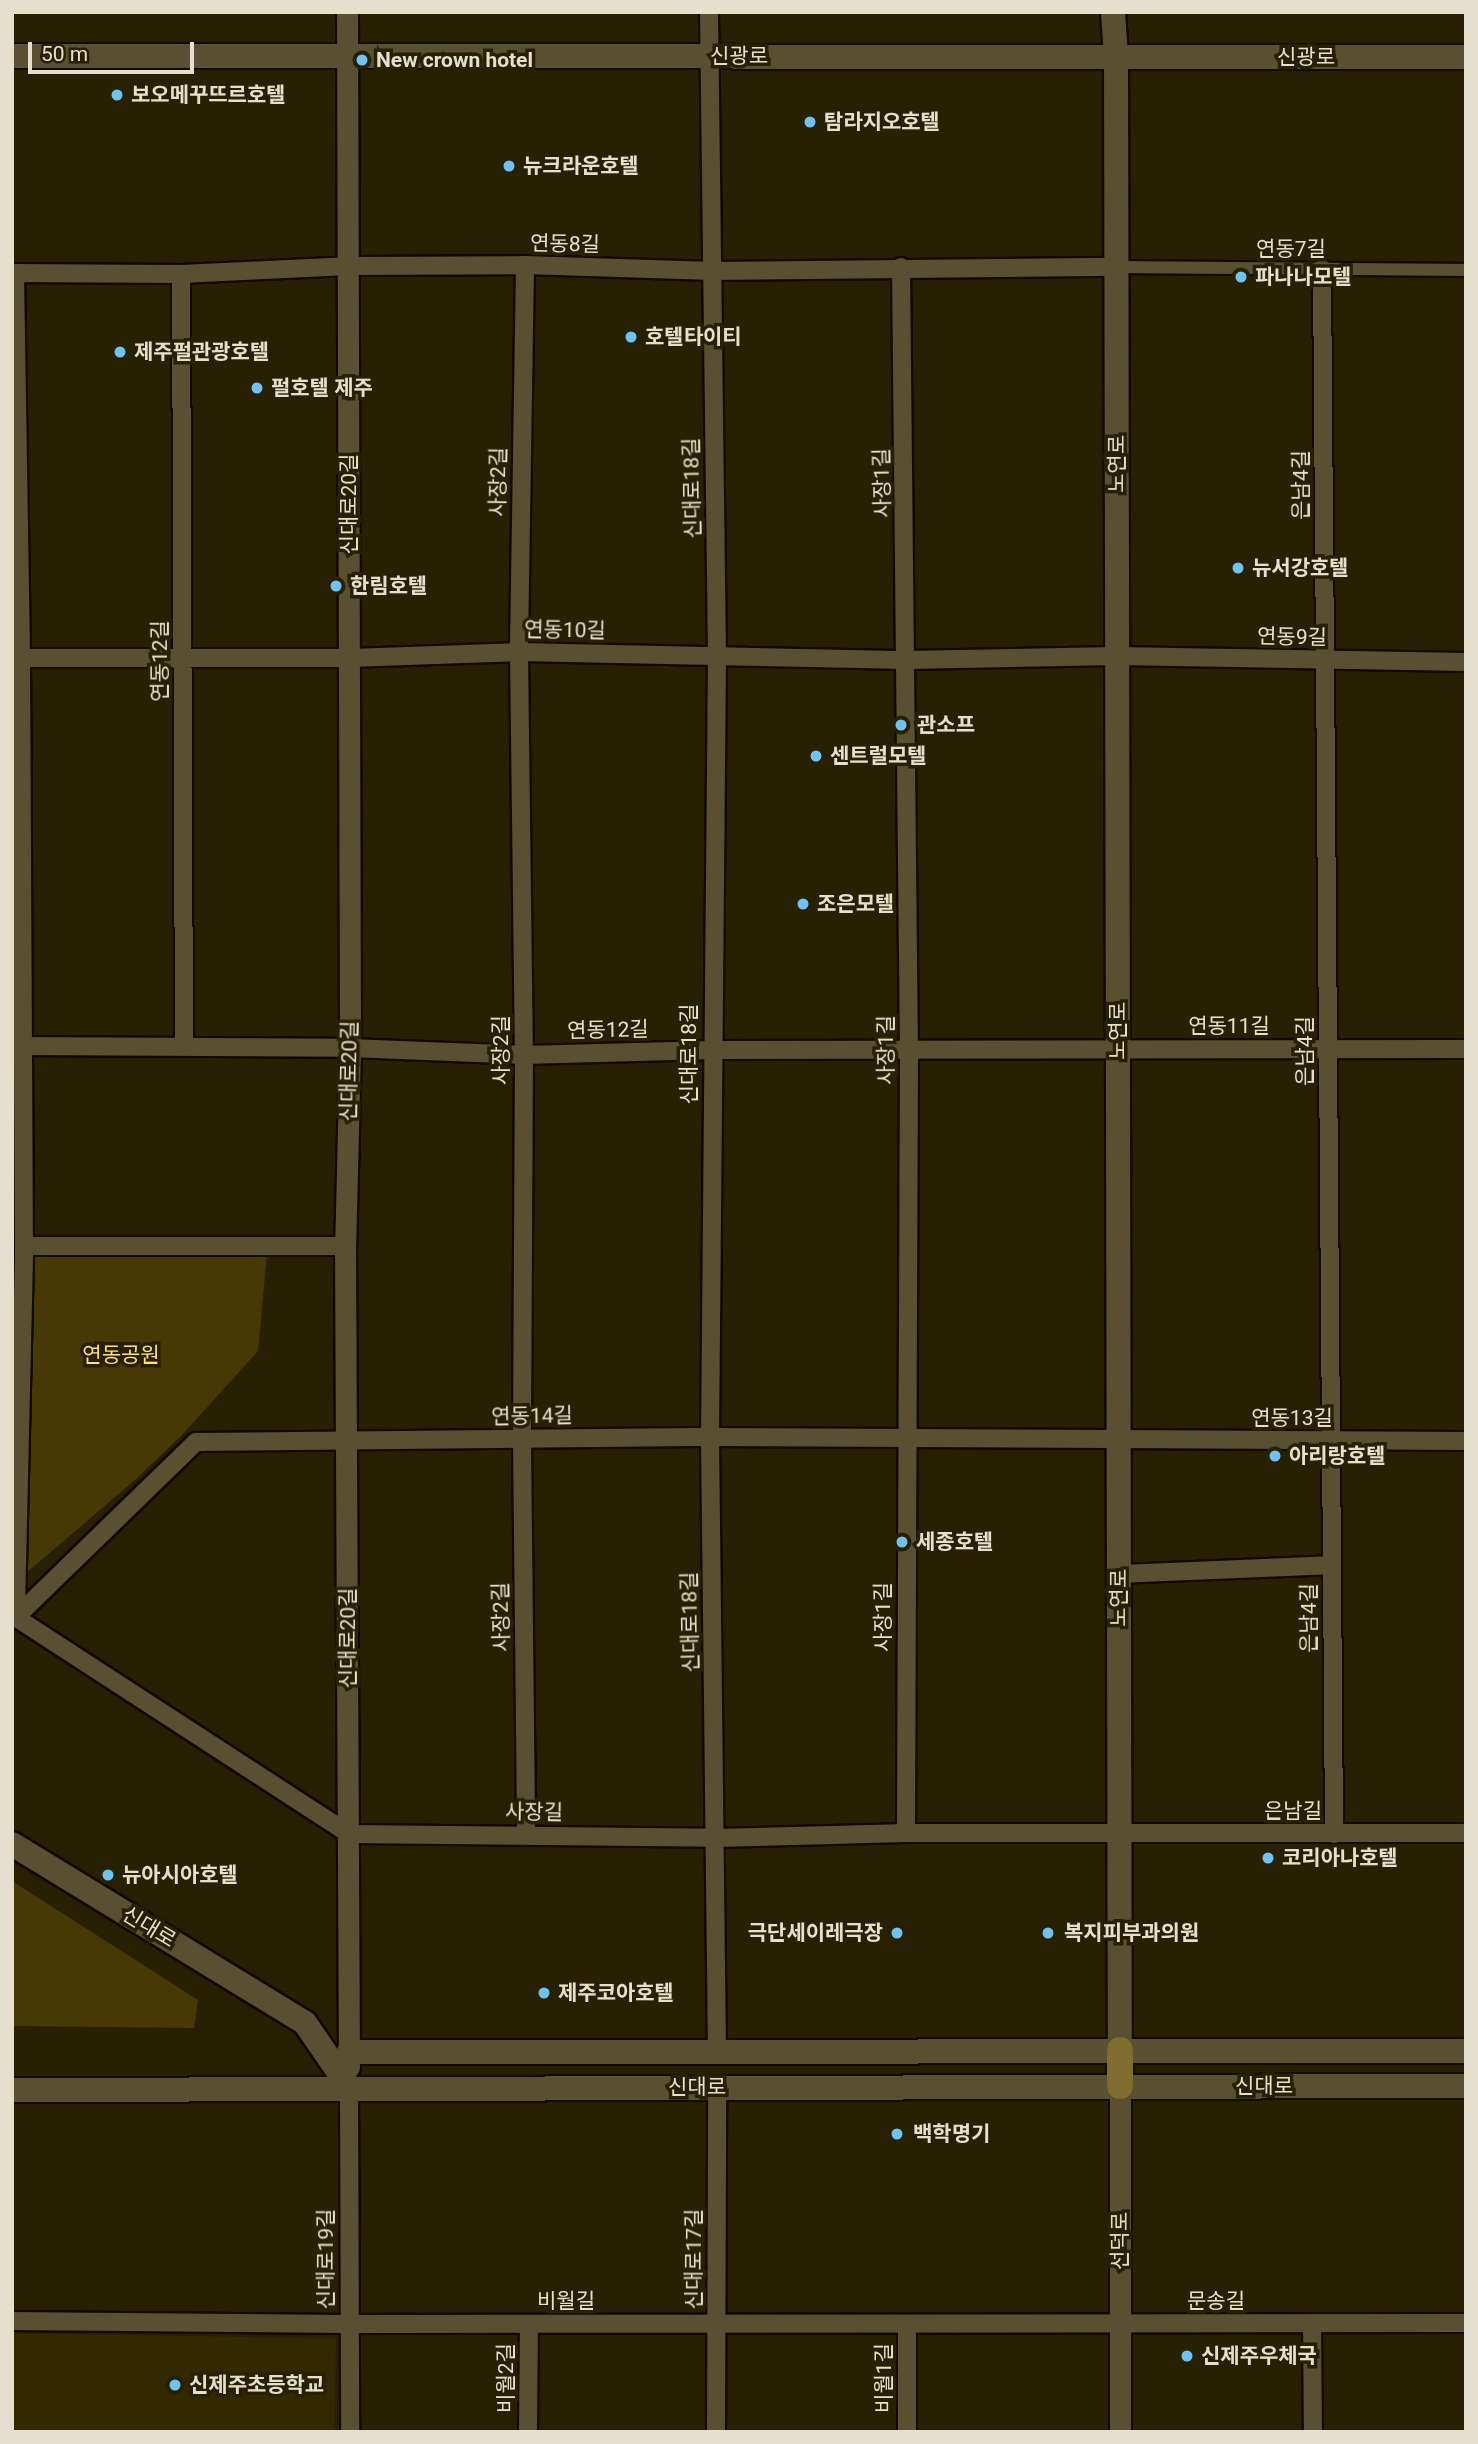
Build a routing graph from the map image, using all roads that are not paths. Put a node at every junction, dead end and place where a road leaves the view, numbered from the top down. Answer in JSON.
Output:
{"nodes":[{"id":1,"x":347,"y":12,"type":"edge"},
{"id":2,"x":709,"y":12,"type":"edge"},
{"id":3,"x":1113,"y":12,"type":"edge"},
{"id":4,"x":346,"y":56,"type":"junction"},
{"id":5,"x":709,"y":56,"type":"junction"},
{"id":6,"x":12,"y":57,"type":"edge"},
{"id":7,"x":1116,"y":57,"type":"junction"},
{"id":8,"x":1466,"y":57,"type":"edge"},
{"id":9,"x":525,"y":265,"type":"junction"},
{"id":10,"x":348,"y":266,"type":"junction"},
{"id":11,"x":901,"y":267,"type":"junction"},
{"id":12,"x":1117,"y":267,"type":"junction"},
{"id":13,"x":1322,"y":269,"type":"junction"},
{"id":14,"x":1466,"y":270,"type":"edge"},
{"id":15,"x":713,"y":271,"type":"junction"},
{"id":16,"x":13,"y":273,"type":"edge"},
{"id":17,"x":181,"y":274,"type":"junction"},
{"id":18,"x":519,"y":652,"type":"junction"},
{"id":19,"x":717,"y":655,"type":"junction"},
{"id":20,"x":1117,"y":656,"type":"junction"},
{"id":21,"x":17,"y":657,"type":"edge"},
{"id":22,"x":183,"y":657,"type":"junction"},
{"id":23,"x":350,"y":658,"type":"junction"},
{"id":24,"x":907,"y":660,"type":"junction"},
{"id":25,"x":1325,"y":660,"type":"junction"},
{"id":26,"x":1466,"y":662,"type":"edge"},
{"id":27,"x":18,"y":1046,"type":"edge"},
{"id":28,"x":184,"y":1047,"type":"junction"},
{"id":29,"x":350,"y":1048,"type":"junction"},
{"id":30,"x":1118,"y":1048,"type":"junction"},
{"id":31,"x":1328,"y":1049,"type":"junction"},
{"id":32,"x":1466,"y":1049,"type":"edge"},
{"id":33,"x":711,"y":1050,"type":"junction"},
{"id":34,"x":909,"y":1051,"type":"junction"},
{"id":35,"x":524,"y":1055,"type":"junction"},
{"id":36,"x":24,"y":1245,"type":"junction"},
{"id":37,"x":345,"y":1246,"type":"junction"},
{"id":38,"x":710,"y":1437,"type":"junction"},
{"id":39,"x":906,"y":1438,"type":"junction"},
{"id":40,"x":522,"y":1439,"type":"junction"},
{"id":41,"x":347,"y":1441,"type":"junction"},
{"id":42,"x":1119,"y":1441,"type":"junction"},
{"id":43,"x":1331,"y":1441,"type":"junction"},
{"id":44,"x":1466,"y":1441,"type":"edge"},
{"id":45,"x":1332,"y":1565,"type":"junction"},
{"id":46,"x":1119,"y":1574,"type":"junction"},
{"id":47,"x":14,"y":1616,"type":"edge"},
{"id":48,"x":906,"y":1833,"type":"junction"},
{"id":49,"x":1466,"y":1833,"type":"edge"},
{"id":50,"x":349,"y":1834,"type":"junction"},
{"id":51,"x":526,"y":1834,"type":"junction"},
{"id":52,"x":1334,"y":1834,"type":"junction"},
{"id":53,"x":1119,"y":1835,"type":"junction"},
{"id":54,"x":716,"y":1838,"type":"junction"},
{"id":55,"x":12,"y":1844,"type":"edge"},
{"id":56,"x":1120,"y":2050,"type":"junction"},
{"id":57,"x":1466,"y":2051,"type":"edge"},
{"id":58,"x":349,"y":2052,"type":"junction"},
{"id":59,"x":717,"y":2052,"type":"junction"},
{"id":60,"x":1120,"y":2086,"type":"junction"},
{"id":61,"x":1466,"y":2086,"type":"edge"},
{"id":62,"x":349,"y":2087,"type":"junction"},
{"id":63,"x":717,"y":2087,"type":"junction"},
{"id":64,"x":12,"y":2090,"type":"edge"},
{"id":65,"x":12,"y":2321,"type":"edge"},
{"id":66,"x":1312,"y":2323,"type":"junction"},
{"id":67,"x":1466,"y":2323,"type":"edge"},
{"id":68,"x":349,"y":2324,"type":"junction"},
{"id":69,"x":529,"y":2324,"type":"junction"},
{"id":70,"x":716,"y":2324,"type":"junction"},
{"id":71,"x":907,"y":2324,"type":"junction"},
{"id":72,"x":1120,"y":2324,"type":"junction"},
{"id":73,"x":350,"y":2432,"type":"edge"},
{"id":74,"x":528,"y":2432,"type":"edge"},
{"id":75,"x":716,"y":2432,"type":"edge"},
{"id":76,"x":907,"y":2432,"type":"edge"},
{"id":77,"x":1120,"y":2432,"type":"edge"},
{"id":78,"x":1313,"y":2432,"type":"edge"}],
"edges":[{"from":1,"to":4,"type":"street","name":"신대로20길"},
{"from":2,"to":5,"type":"street","name":"신대로18길"},
{"from":3,"to":7,"type":"main road","name":"노연로"},
{"from":4,"to":5,"type":"main road","name":"신광로"},
{"from":4,"to":6,"type":"main road","name":"신광로"},
{"from":4,"to":10,"type":"street","name":"신대로20길"},
{"from":5,"to":7,"type":"main road","name":"신광로"},
{"from":5,"to":15,"type":"street","name":"신대로18길"},
{"from":7,"to":8,"type":"main road","name":"신광로"},
{"from":7,"to":12,"type":"main road","name":"노연로"},
{"from":9,"to":10,"type":"street","name":"연동8길"},
{"from":9,"to":15,"type":"street","name":"연동8길"},
{"from":9,"to":18,"type":"street","name":"사장2길"},
{"from":10,"to":17,"type":"street","name":"연동8길"},
{"from":10,"to":23,"type":"street","name":"신대로20길"},
{"from":11,"to":12,"type":"street","name":"연동8길"},
{"from":11,"to":15,"type":"street","name":"연동8길"},
{"from":11,"to":24,"type":"street","name":"사장1길"},
{"from":12,"to":13,"type":"street","name":"연동7길"},
{"from":12,"to":20,"type":"main road","name":"노연로"},
{"from":13,"to":14,"type":"street","name":"연동7길"},
{"from":13,"to":25,"type":"street","name":"은남4길"},
{"from":15,"to":19,"type":"street","name":"신대로18길"},
{"from":16,"to":17,"type":"street","name":"연동8길"},
{"from":16,"to":21,"type":"street"},
{"from":17,"to":22,"type":"street","name":"연동12길"},
{"from":18,"to":19,"type":"street","name":"연동10길"},
{"from":18,"to":23,"type":"street","name":"연동10길"},
{"from":18,"to":35,"type":"street","name":"사장2길"},
{"from":19,"to":24,"type":"street","name":"연동10길"},
{"from":19,"to":33,"type":"street","name":"신대로18길"},
{"from":20,"to":24,"type":"street","name":"연동10길"},
{"from":20,"to":25,"type":"street","name":"연동9길"},
{"from":20,"to":30,"type":"main road","name":"노연로"},
{"from":21,"to":22,"type":"street","name":"연동10길"},
{"from":21,"to":27,"type":"street"},
{"from":22,"to":23,"type":"street","name":"연동10길"},
{"from":22,"to":28,"type":"street","name":"연동12길"},
{"from":23,"to":29,"type":"street","name":"신대로20길"},
{"from":24,"to":34,"type":"street","name":"사장1길"},
{"from":25,"to":26,"type":"street","name":"연동9길"},
{"from":25,"to":31,"type":"street","name":"은남4길"},
{"from":27,"to":28,"type":"street","name":"연동12길"},
{"from":27,"to":36,"type":"street"},
{"from":28,"to":29,"type":"street","name":"연동12길"},
{"from":29,"to":35,"type":"street","name":"연동12길"},
{"from":29,"to":37,"type":"street","name":"신대로20길"},
{"from":30,"to":31,"type":"street","name":"연동11길"},
{"from":30,"to":34,"type":"street","name":"연동12길"},
{"from":30,"to":42,"type":"main road","name":"노연로"},
{"from":31,"to":32,"type":"street","name":"연동11길"},
{"from":31,"to":43,"type":"street","name":"은남4길"},
{"from":33,"to":34,"type":"street","name":"연동12길"},
{"from":33,"to":35,"type":"street","name":"연동12길"},
{"from":33,"to":38,"type":"street","name":"신대로18길"},
{"from":34,"to":39,"type":"street","name":"사장1길"},
{"from":35,"to":40,"type":"street","name":"사장2길"},
{"from":36,"to":37,"type":"street"},
{"from":36,"to":47,"type":"street"},
{"from":37,"to":41,"type":"street","name":"신대로20길"},
{"from":38,"to":39,"type":"street","name":"연동14길"},
{"from":38,"to":40,"type":"street","name":"연동14길"},
{"from":38,"to":54,"type":"street","name":"신대로18길"},
{"from":39,"to":42,"type":"street","name":"연동14길"},
{"from":39,"to":48,"type":"street","name":"사장1길"},
{"from":40,"to":41,"type":"street","name":"연동14길"},
{"from":40,"to":51,"type":"street","name":"사장2길"},
{"from":41,"to":47,"type":"street","name":"연동14길"},
{"from":41,"to":50,"type":"street","name":"신대로20길"},
{"from":42,"to":43,"type":"street","name":"연동13길"},
{"from":42,"to":46,"type":"main road","name":"노연로"},
{"from":43,"to":44,"type":"street","name":"연동13길"},
{"from":43,"to":45,"type":"street","name":"은남4길"},
{"from":45,"to":46,"type":"street"},
{"from":45,"to":52,"type":"street","name":"은남4길"},
{"from":46,"to":53,"type":"main road","name":"노연로"},
{"from":47,"to":50,"type":"street"},
{"from":48,"to":53,"type":"street","name":"사장길"},
{"from":48,"to":54,"type":"street","name":"사장길"},
{"from":49,"to":52,"type":"street","name":"은남길"},
{"from":50,"to":51,"type":"street","name":"사장길"},
{"from":50,"to":58,"type":"street","name":"신대로20길"},
{"from":51,"to":54,"type":"street","name":"사장길"},
{"from":52,"to":53,"type":"street","name":"은남길"},
{"from":53,"to":56,"type":"main road","name":"노연로"},
{"from":54,"to":59,"type":"street","name":"신대로18길"},
{"from":55,"to":62,"type":"main road","name":"신대로"},
{"from":56,"to":57,"type":"main road","name":"신대로"},
{"from":56,"to":59,"type":"main road","name":"신대로"},
{"from":56,"to":60,"type":"main road","name":"선덕로"},
{"from":58,"to":59,"type":"main road","name":"신대로"},
{"from":58,"to":62,"type":"street","name":"신대로20길"},
{"from":60,"to":61,"type":"main road","name":"신대로"},
{"from":60,"to":63,"type":"main road","name":"신대로"},
{"from":60,"to":72,"type":"street","name":"선덕로"},
{"from":62,"to":63,"type":"main road","name":"신대로"},
{"from":62,"to":64,"type":"main road"},
{"from":62,"to":68,"type":"street","name":"신대로19길"},
{"from":63,"to":70,"type":"street","name":"신대로17길"},
{"from":65,"to":68,"type":"street","name":"비월길"},
{"from":66,"to":67,"type":"street","name":"문송길"},
{"from":66,"to":72,"type":"street","name":"문송길"},
{"from":66,"to":78,"type":"street"},
{"from":68,"to":69,"type":"street","name":"비월길"},
{"from":68,"to":73,"type":"street","name":"신대로19길"},
{"from":69,"to":70,"type":"street","name":"비월길"},
{"from":69,"to":74,"type":"street","name":"비월2길"},
{"from":70,"to":71,"type":"street","name":"비월길"},
{"from":70,"to":75,"type":"street","name":"신대로17길"},
{"from":71,"to":72,"type":"street","name":"비월길"},
{"from":71,"to":76,"type":"street","name":"비월1길"},
{"from":72,"to":77,"type":"street","name":"선덕로"}]}
